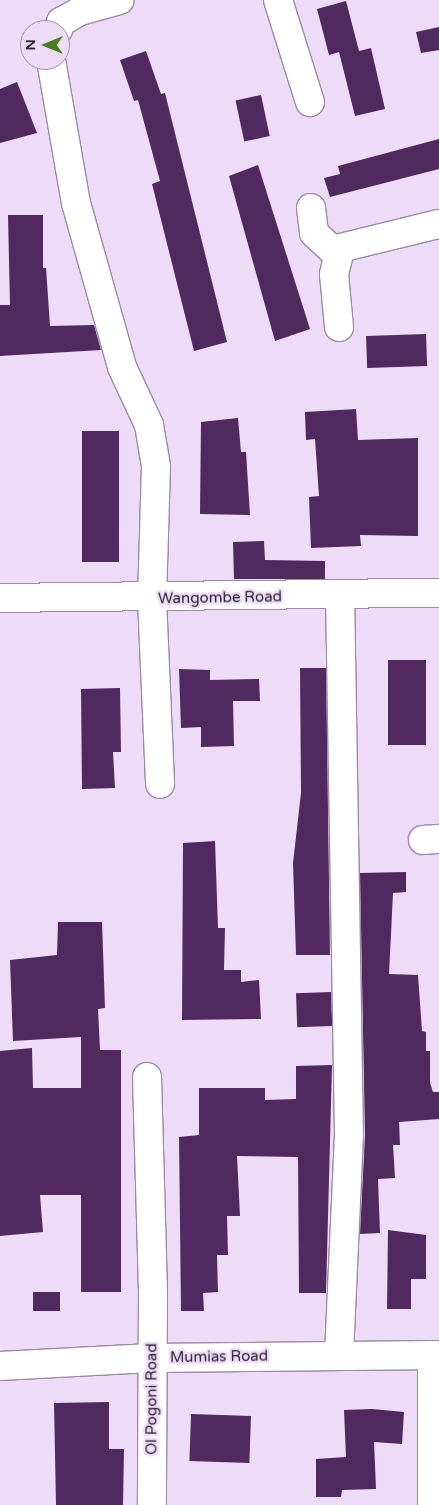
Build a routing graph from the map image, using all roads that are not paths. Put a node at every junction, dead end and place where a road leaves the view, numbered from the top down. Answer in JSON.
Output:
{"nodes":[{"id":1,"x":120,"y":0,"type":"edge"},
{"id":2,"x":278,"y":0,"type":"edge"},
{"id":3,"x":64,"y":20,"type":"edge"},
{"id":4,"x":53,"y":70,"type":"edge"},
{"id":5,"x":310,"y":102,"type":"dead end"},
{"id":6,"x":311,"y":208,"type":"dead end"},
{"id":7,"x":439,"y":224,"type":"edge"},
{"id":8,"x":340,"y":250,"type":"junction"},
{"id":9,"x":339,"y":327,"type":"dead end"},
{"id":10,"x":439,"y":593,"type":"edge"},
{"id":11,"x":340,"y":595,"type":"junction"},
{"id":12,"x":0,"y":598,"type":"edge"},
{"id":13,"x":152,"y":599,"type":"junction"},
{"id":14,"x":160,"y":784,"type":"dead end"},
{"id":15,"x":147,"y":1077,"type":"dead end"},
{"id":16,"x":339,"y":1354,"type":"junction"},
{"id":17,"x":436,"y":1355,"type":"edge"},
{"id":18,"x":151,"y":1358,"type":"junction"},
{"id":19,"x":0,"y":1366,"type":"edge"},
{"id":20,"x":152,"y":1505,"type":"edge"},
{"id":21,"x":432,"y":1505,"type":"edge"}],
"edges":[{"from":1,"to":3,"type":"street"},
{"from":2,"to":5,"type":"street"},
{"from":4,"to":13,"type":"street"},
{"from":6,"to":8,"type":"street"},
{"from":7,"to":8,"type":"street"},
{"from":8,"to":9,"type":"street"},
{"from":10,"to":11,"type":"street","name":"Wangombe Road"},
{"from":11,"to":13,"type":"street","name":"Wangombe Road"},
{"from":11,"to":16,"type":"street"},
{"from":12,"to":13,"type":"street","name":"Wangombe Road"},
{"from":13,"to":14,"type":"street"},
{"from":15,"to":18,"type":"street","name":"Ol Pogoni Road"},
{"from":16,"to":17,"type":"street","name":"Mumias Road"},
{"from":16,"to":18,"type":"street","name":"Mumias Road"},
{"from":17,"to":21,"type":"street"},
{"from":18,"to":19,"type":"street","name":"Mumias Road"},
{"from":18,"to":20,"type":"street","name":"Ol Pogoni Road"}]}
